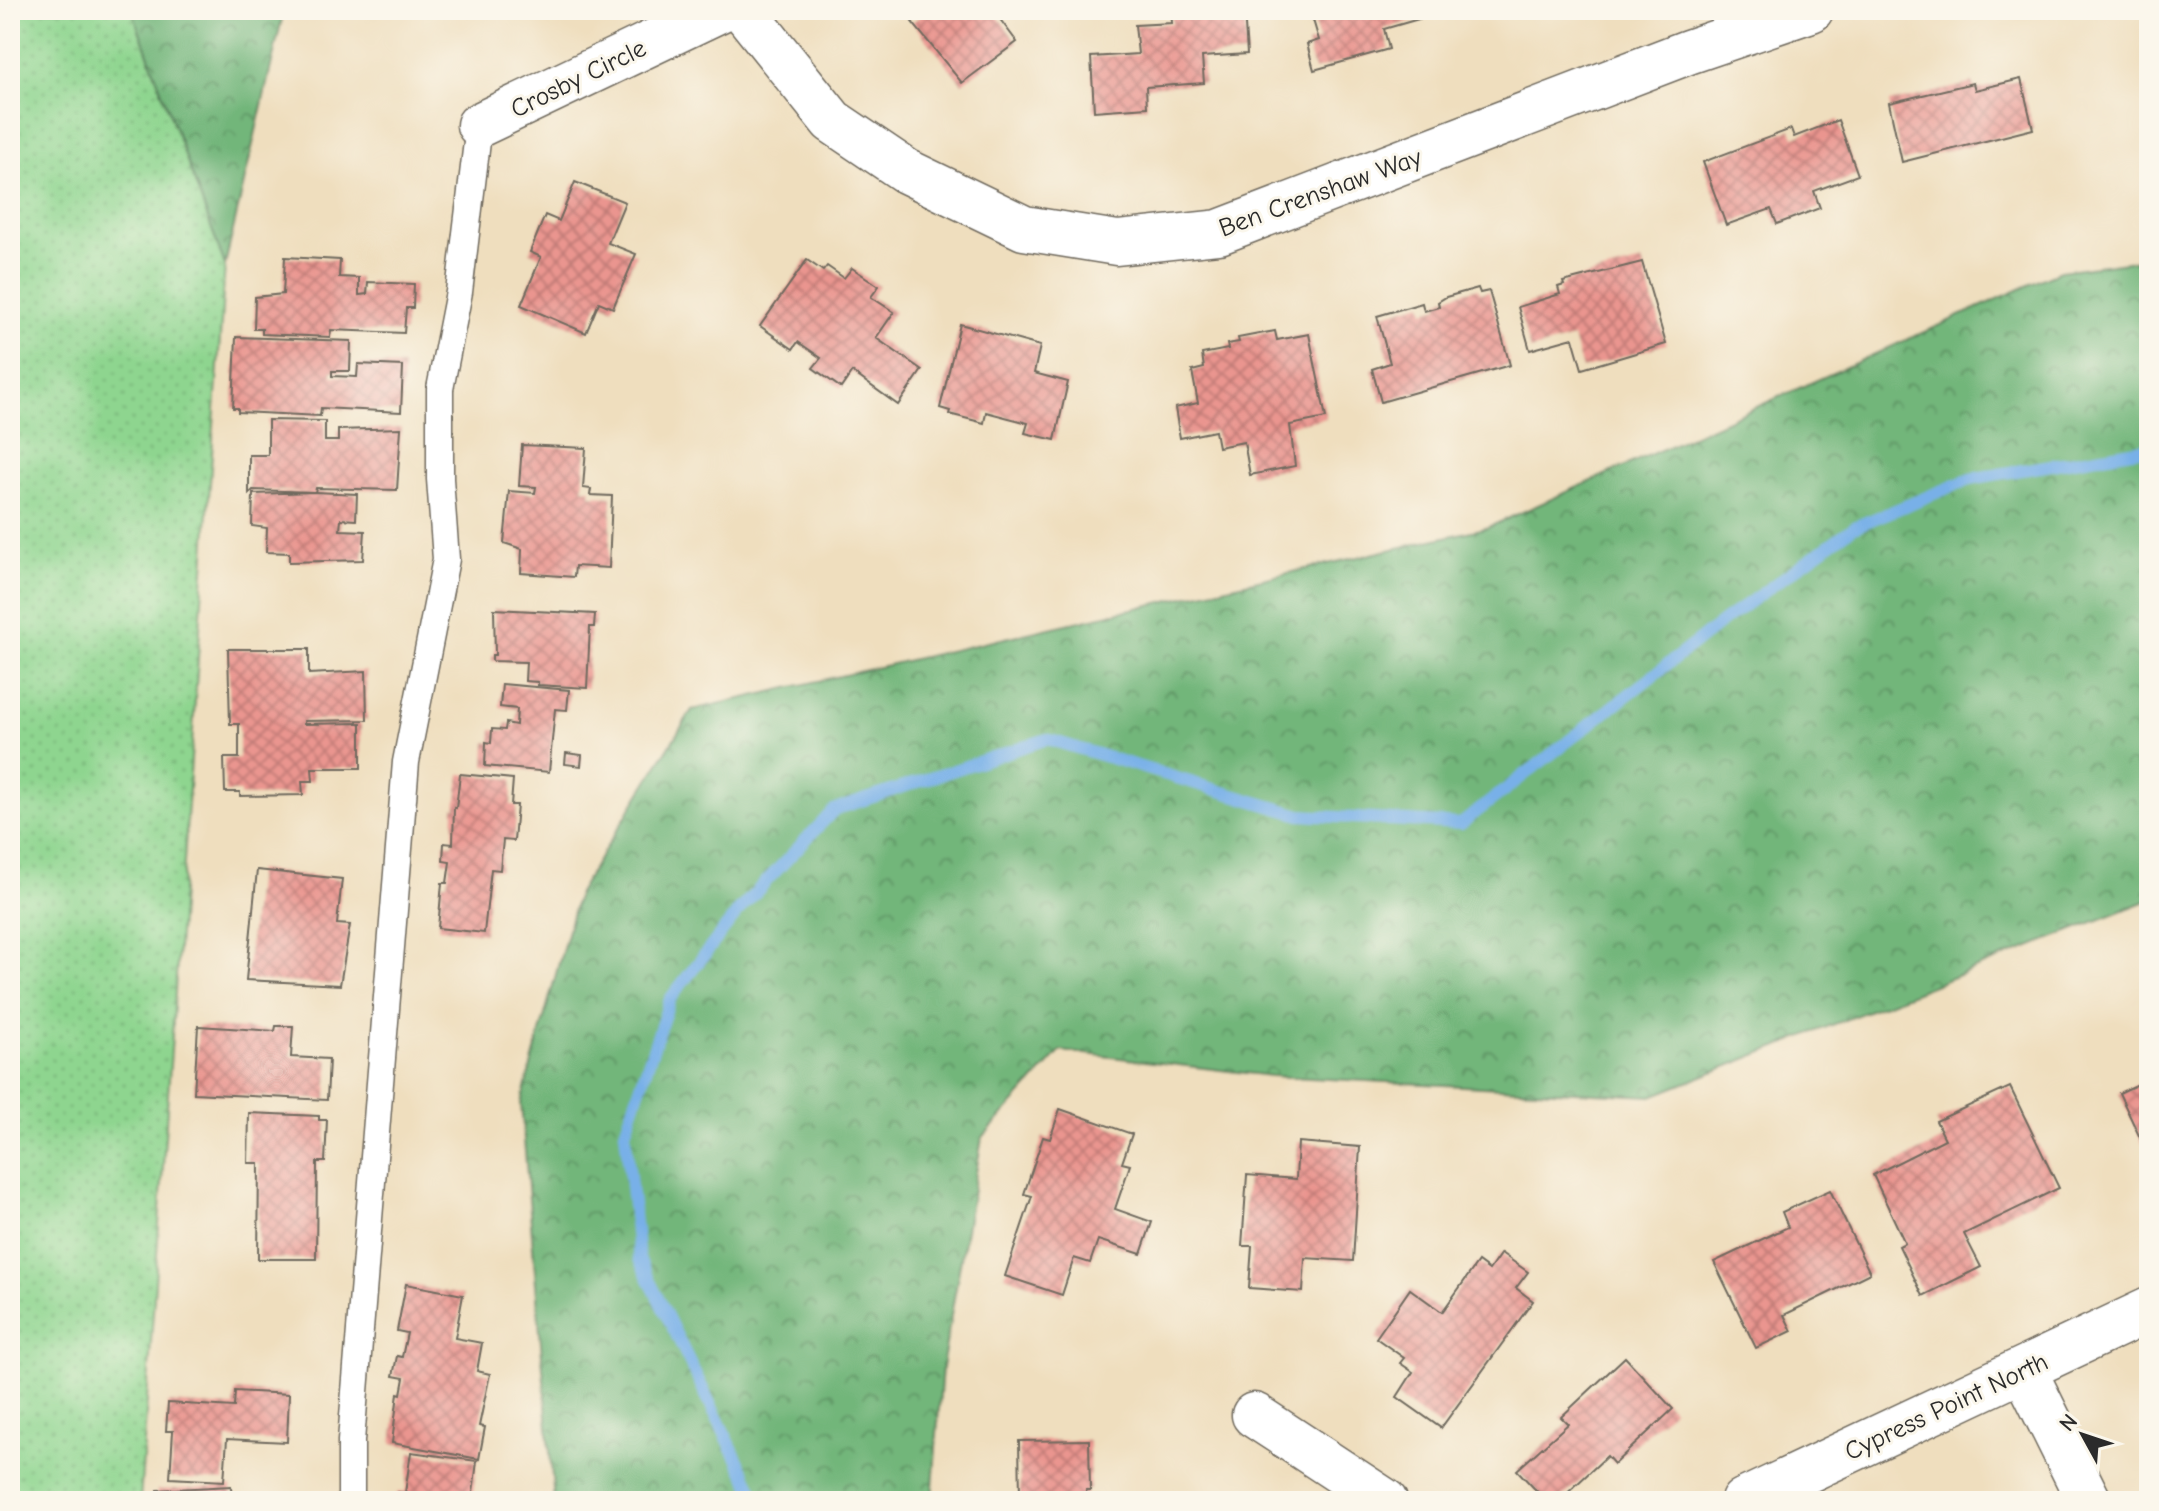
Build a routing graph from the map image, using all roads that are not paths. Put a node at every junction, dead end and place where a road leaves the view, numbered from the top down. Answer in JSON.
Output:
{"nodes":[{"id":1,"x":720,"y":10,"type":"edge"},
{"id":2,"x":743,"y":10,"type":"edge"},
{"id":3,"x":1811,"y":10,"type":"edge"},
{"id":4,"x":479,"y":125,"type":"joint"},
{"id":5,"x":2149,"y":1310,"type":"edge"},
{"id":6,"x":2024,"y":1370,"type":"junction"},
{"id":7,"x":1254,"y":1415,"type":"dead end"},
{"id":8,"x":351,"y":1501,"type":"edge"},
{"id":9,"x":1385,"y":1501,"type":"edge"},
{"id":10,"x":1743,"y":1501,"type":"edge"},
{"id":11,"x":2089,"y":1501,"type":"edge"}],
"edges":[{"from":1,"to":4,"type":"street","name":"Crosby Circle"},
{"from":2,"to":3,"type":"street","name":"Ben Crenshaw Way"},
{"from":4,"to":8,"type":"lane"},
{"from":5,"to":6,"type":"street","name":"Cypress Point North"},
{"from":6,"to":10,"type":"street","name":"Cypress Point North"},
{"from":6,"to":11,"type":"street"},
{"from":7,"to":9,"type":"street"}]}
